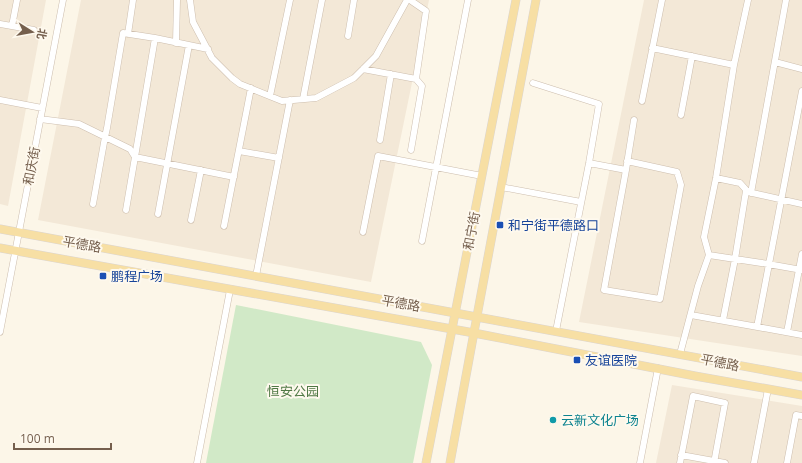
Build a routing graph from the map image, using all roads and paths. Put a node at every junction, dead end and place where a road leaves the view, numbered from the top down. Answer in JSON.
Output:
{"nodes":[{"id":1,"x":17,"y":0,"type":"edge"},
{"id":2,"x":63,"y":0,"type":"edge"},
{"id":3,"x":133,"y":0,"type":"edge"},
{"id":4,"x":177,"y":0,"type":"edge"},
{"id":5,"x":190,"y":0,"type":"edge"},
{"id":6,"x":290,"y":0,"type":"edge"},
{"id":7,"x":322,"y":0,"type":"edge"},
{"id":8,"x":354,"y":0,"type":"edge"},
{"id":9,"x":409,"y":0,"type":"edge"},
{"id":10,"x":468,"y":0,"type":"edge"},
{"id":11,"x":516,"y":0,"type":"edge"},
{"id":12,"x":536,"y":0,"type":"edge"},
{"id":13,"x":662,"y":0,"type":"edge"},
{"id":14,"x":748,"y":0,"type":"edge"},
{"id":15,"x":786,"y":0,"type":"edge"},
{"id":16,"x":0,"y":24,"type":"edge"},
{"id":17,"x":12,"y":26,"type":"junction"},
{"id":18,"x":34,"y":30,"type":"dead end"},
{"id":19,"x":128,"y":34,"type":"junction"},
{"id":20,"x":348,"y":36,"type":"dead end"},
{"id":21,"x":155,"y":38,"type":"junction"},
{"id":22,"x":176,"y":43,"type":"junction"},
{"id":23,"x":189,"y":45,"type":"junction"},
{"id":24,"x":652,"y":48,"type":"junction"},
{"id":25,"x":208,"y":49,"type":"junction"},
{"id":26,"x":692,"y":56,"type":"junction"},
{"id":27,"x":775,"y":62,"type":"junction"},
{"id":28,"x":734,"y":65,"type":"junction"},
{"id":29,"x":363,"y":69,"type":"junction"},
{"id":30,"x":802,"y":69,"type":"edge"},
{"id":31,"x":391,"y":74,"type":"junction"},
{"id":32,"x":416,"y":79,"type":"junction"},
{"id":33,"x":533,"y":83,"type":"dead end"},
{"id":34,"x":251,"y":88,"type":"junction"},
{"id":35,"x":802,"y":91,"type":"edge"},
{"id":36,"x":270,"y":96,"type":"junction"},
{"id":37,"x":303,"y":99,"type":"junction"},
{"id":38,"x":0,"y":100,"type":"edge"},
{"id":39,"x":290,"y":100,"type":"junction"},
{"id":40,"x":642,"y":101,"type":"dead end"},
{"id":41,"x":42,"y":108,"type":"junction"},
{"id":42,"x":681,"y":115,"type":"dead end"},
{"id":43,"x":40,"y":120,"type":"junction"},
{"id":44,"x":634,"y":120,"type":"dead end"},
{"id":45,"x":105,"y":137,"type":"junction"},
{"id":46,"x":380,"y":140,"type":"dead end"},
{"id":47,"x":411,"y":150,"type":"dead end"},
{"id":48,"x":239,"y":151,"type":"junction"},
{"id":49,"x":135,"y":157,"type":"junction"},
{"id":50,"x":279,"y":158,"type":"junction"},
{"id":51,"x":627,"y":161,"type":"junction"},
{"id":52,"x":589,"y":163,"type":"junction"},
{"id":53,"x":167,"y":164,"type":"junction"},
{"id":54,"x":437,"y":167,"type":"junction"},
{"id":55,"x":201,"y":170,"type":"junction"},
{"id":56,"x":626,"y":170,"type":"junction"},
{"id":57,"x":482,"y":176,"type":"junction"},
{"id":58,"x":234,"y":177,"type":"junction"},
{"id":59,"x":716,"y":178,"type":"junction"},
{"id":60,"x":501,"y":187,"type":"junction"},
{"id":61,"x":749,"y":192,"type":"junction"},
{"id":62,"x":780,"y":199,"type":"junction"},
{"id":63,"x":582,"y":202,"type":"junction"},
{"id":64,"x":94,"y":204,"type":"dead end"},
{"id":65,"x":802,"y":204,"type":"edge"},
{"id":66,"x":126,"y":210,"type":"dead end"},
{"id":67,"x":158,"y":214,"type":"dead end"},
{"id":68,"x":191,"y":220,"type":"dead end"},
{"id":69,"x":224,"y":226,"type":"dead end"},
{"id":70,"x":0,"y":229,"type":"edge"},
{"id":71,"x":19,"y":232,"type":"junction"},
{"id":72,"x":363,"y":232,"type":"dead end"},
{"id":73,"x":422,"y":240,"type":"dead end"},
{"id":74,"x":0,"y":248,"type":"edge"},
{"id":75,"x":15,"y":251,"type":"junction"},
{"id":76,"x":802,"y":254,"type":"edge"},
{"id":77,"x":709,"y":255,"type":"junction"},
{"id":78,"x":735,"y":259,"type":"junction"},
{"id":79,"x":768,"y":264,"type":"junction"},
{"id":80,"x":800,"y":270,"type":"edge"},
{"id":81,"x":256,"y":276,"type":"junction"},
{"id":82,"x":230,"y":290,"type":"junction"},
{"id":83,"x":455,"y":312,"type":"junction"},
{"id":84,"x":690,"y":315,"type":"junction"},
{"id":85,"x":477,"y":316,"type":"junction"},
{"id":86,"x":723,"y":320,"type":"junction"},
{"id":87,"x":757,"y":327,"type":"junction"},
{"id":88,"x":452,"y":330,"type":"junction"},
{"id":89,"x":556,"y":331,"type":"junction"},
{"id":90,"x":0,"y":332,"type":"edge"},
{"id":91,"x":787,"y":332,"type":"junction"},
{"id":92,"x":474,"y":333,"type":"junction"},
{"id":93,"x":802,"y":335,"type":"edge"},
{"id":94,"x":680,"y":354,"type":"junction"},
{"id":95,"x":658,"y":368,"type":"junction"},
{"id":96,"x":802,"y":377,"type":"edge"},
{"id":97,"x":768,"y":389,"type":"junction"},
{"id":98,"x":802,"y":395,"type":"edge"},
{"id":99,"x":802,"y":416,"type":"edge"},
{"id":100,"x":681,"y":454,"type":"junction"},
{"id":101,"x":714,"y":462,"type":"edge"},
{"id":102,"x":197,"y":463,"type":"edge"},
{"id":103,"x":426,"y":463,"type":"edge"},
{"id":104,"x":450,"y":463,"type":"edge"},
{"id":105,"x":640,"y":463,"type":"edge"},
{"id":106,"x":680,"y":463,"type":"edge"},
{"id":107,"x":725,"y":463,"type":"edge"},
{"id":108,"x":754,"y":463,"type":"edge"},
{"id":109,"x":787,"y":463,"type":"edge"}],
"edges":[{"from":1,"to":17,"type":"street"},
{"from":2,"to":41,"type":"street","name":"和庆街"},
{"from":3,"to":19,"type":"street"},
{"from":4,"to":22,"type":"street"},
{"from":5,"to":25,"type":"street"},
{"from":6,"to":36,"type":"street"},
{"from":7,"to":37,"type":"street"},
{"from":8,"to":20,"type":"street"},
{"from":9,"to":29,"type":"street"},
{"from":9,"to":32,"type":"street"},
{"from":10,"to":54,"type":"street"},
{"from":11,"to":57,"type":"main road","name":"和宁街"},
{"from":12,"to":60,"type":"main road","name":"和宁街"},
{"from":13,"to":24,"type":"street"},
{"from":14,"to":28,"type":"street"},
{"from":15,"to":27,"type":"street"},
{"from":16,"to":17,"type":"street"},
{"from":17,"to":18,"type":"street"},
{"from":19,"to":21,"type":"street"},
{"from":19,"to":45,"type":"street"},
{"from":21,"to":22,"type":"street"},
{"from":21,"to":49,"type":"street"},
{"from":22,"to":23,"type":"street"},
{"from":23,"to":25,"type":"street"},
{"from":23,"to":53,"type":"street"},
{"from":24,"to":26,"type":"street"},
{"from":24,"to":40,"type":"street"},
{"from":25,"to":34,"type":"street"},
{"from":26,"to":28,"type":"street"},
{"from":26,"to":42,"type":"street"},
{"from":27,"to":30,"type":"street"},
{"from":27,"to":61,"type":"street"},
{"from":28,"to":59,"type":"street"},
{"from":29,"to":31,"type":"street"},
{"from":29,"to":37,"type":"street"},
{"from":31,"to":32,"type":"street"},
{"from":31,"to":46,"type":"street"},
{"from":32,"to":47,"type":"street"},
{"from":33,"to":52,"type":"street"},
{"from":34,"to":36,"type":"street"},
{"from":34,"to":48,"type":"street"},
{"from":35,"to":62,"type":"street"},
{"from":36,"to":39,"type":"street"},
{"from":37,"to":39,"type":"street"},
{"from":38,"to":41,"type":"street"},
{"from":39,"to":50,"type":"street"},
{"from":41,"to":43,"type":"street","name":"和庆街"},
{"from":43,"to":45,"type":"street"},
{"from":43,"to":71,"type":"street","name":"和庆街"},
{"from":44,"to":51,"type":"street"},
{"from":45,"to":49,"type":"street"},
{"from":45,"to":64,"type":"street"},
{"from":48,"to":50,"type":"street"},
{"from":48,"to":58,"type":"street"},
{"from":49,"to":53,"type":"street"},
{"from":49,"to":66,"type":"street"},
{"from":50,"to":81,"type":"street"},
{"from":51,"to":56,"type":"street"},
{"from":51,"to":56,"type":"street"},
{"from":52,"to":56,"type":"street"},
{"from":52,"to":63,"type":"street"},
{"from":53,"to":55,"type":"street"},
{"from":53,"to":67,"type":"street"},
{"from":54,"to":57,"type":"street"},
{"from":54,"to":72,"type":"street"},
{"from":54,"to":73,"type":"street"},
{"from":55,"to":58,"type":"street"},
{"from":55,"to":68,"type":"street"},
{"from":57,"to":83,"type":"main road","name":"和宁街"},
{"from":58,"to":69,"type":"street"},
{"from":59,"to":61,"type":"street"},
{"from":59,"to":77,"type":"street"},
{"from":60,"to":63,"type":"street"},
{"from":60,"to":85,"type":"main road","name":"和宁街"},
{"from":61,"to":62,"type":"street"},
{"from":61,"to":78,"type":"street"},
{"from":62,"to":65,"type":"street"},
{"from":62,"to":79,"type":"street"},
{"from":63,"to":89,"type":"street"},
{"from":70,"to":71,"type":"main road","name":"平德路"},
{"from":71,"to":75,"type":"street","name":"和庆街"},
{"from":71,"to":81,"type":"main road","name":"平德路"},
{"from":74,"to":75,"type":"main road","name":"平德路"},
{"from":75,"to":82,"type":"main road","name":"平德路"},
{"from":75,"to":90,"type":"street","name":"和庆街"},
{"from":76,"to":80,"type":"street"},
{"from":77,"to":78,"type":"street"},
{"from":77,"to":84,"type":"street"},
{"from":78,"to":79,"type":"street"},
{"from":78,"to":86,"type":"street"},
{"from":79,"to":80,"type":"street"},
{"from":79,"to":87,"type":"street"},
{"from":80,"to":91,"type":"street"},
{"from":81,"to":83,"type":"main road","name":"平德路"},
{"from":82,"to":88,"type":"main road","name":"平德路"},
{"from":82,"to":102,"type":"street"},
{"from":83,"to":85,"type":"main road","name":"平德路"},
{"from":83,"to":88,"type":"main road","name":"和宁街"},
{"from":84,"to":86,"type":"street"},
{"from":84,"to":94,"type":"street"},
{"from":85,"to":89,"type":"main road","name":"平德路"},
{"from":85,"to":92,"type":"main road","name":"和宁街"},
{"from":86,"to":87,"type":"street"},
{"from":87,"to":91,"type":"street"},
{"from":88,"to":92,"type":"main road","name":"平德路"},
{"from":88,"to":103,"type":"main road","name":"和宁街"},
{"from":89,"to":94,"type":"main road","name":"平德路"},
{"from":91,"to":93,"type":"street"},
{"from":92,"to":95,"type":"main road","name":"平德路"},
{"from":92,"to":104,"type":"main road","name":"和宁街"},
{"from":94,"to":96,"type":"main road","name":"平德路"},
{"from":95,"to":97,"type":"main road","name":"平德路"},
{"from":95,"to":105,"type":"street"},
{"from":97,"to":98,"type":"main road","name":"平德路"},
{"from":97,"to":108,"type":"street"},
{"from":99,"to":109,"type":"street"},
{"from":100,"to":101,"type":"street"},
{"from":100,"to":101,"type":"street"},
{"from":100,"to":106,"type":"street"},
{"from":101,"to":107,"type":"street"}]}
